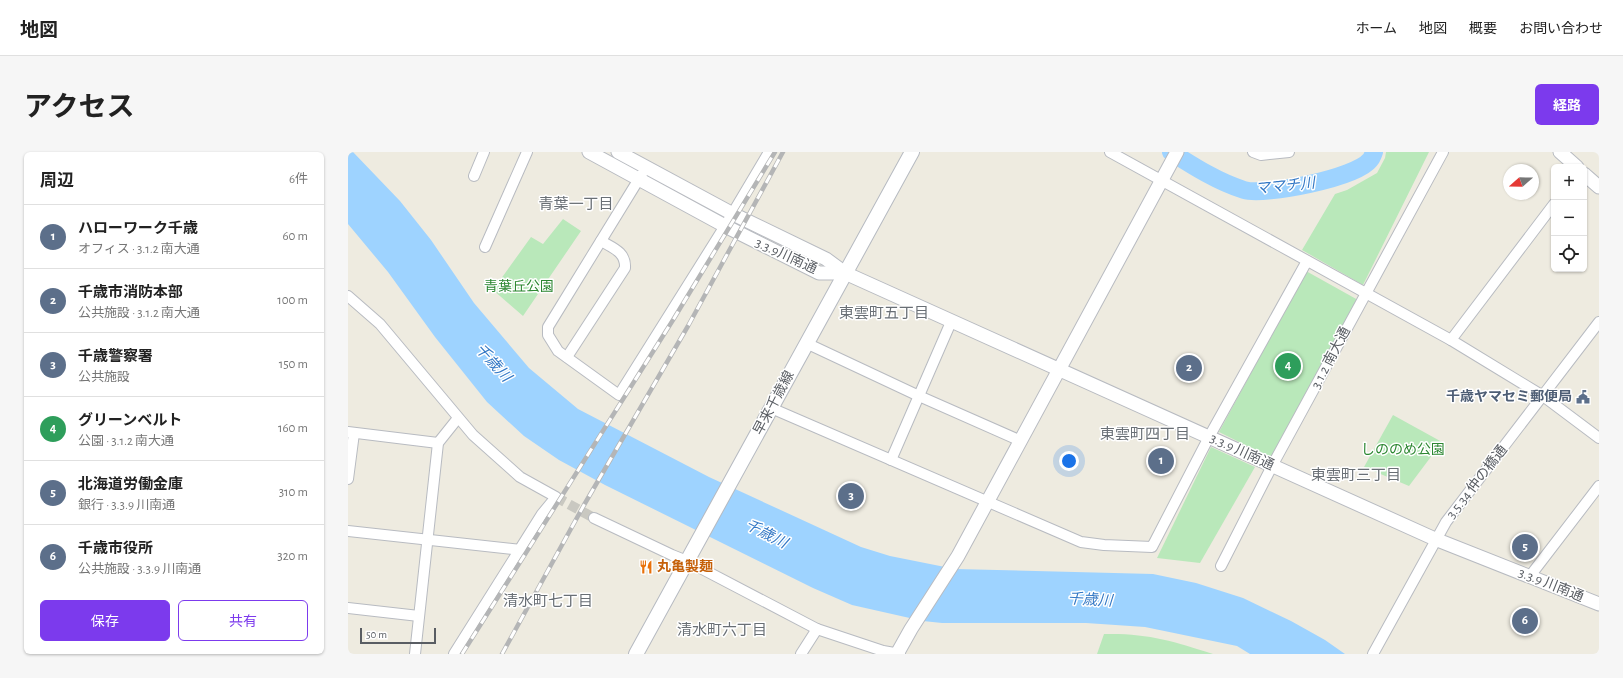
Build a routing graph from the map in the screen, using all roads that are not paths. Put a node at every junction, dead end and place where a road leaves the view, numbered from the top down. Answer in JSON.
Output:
{"nodes":[{"id":1,"x":484,"y":152,"type":"edge"},
{"id":2,"x":527,"y":152,"type":"edge"},
{"id":3,"x":589,"y":152,"type":"edge"},
{"id":4,"x":618,"y":152,"type":"edge"},
{"id":5,"x":769,"y":152,"type":"edge"},
{"id":6,"x":912,"y":152,"type":"edge"},
{"id":7,"x":1110,"y":152,"type":"edge"},
{"id":8,"x":1253,"y":152,"type":"edge"},
{"id":9,"x":1289,"y":152,"type":"edge"},
{"id":10,"x":1443,"y":152,"type":"edge"},
{"id":11,"x":1560,"y":152,"type":"edge"},
{"id":12,"x":1175,"y":156,"type":"edge"},
{"id":13,"x":1574,"y":164,"type":"edge"},
{"id":14,"x":645,"y":167,"type":"junction"},
{"id":15,"x":474,"y":176,"type":"dead end"},
{"id":16,"x":1587,"y":177,"type":"edge"},
{"id":17,"x":639,"y":179,"type":"junction"},
{"id":18,"x":1162,"y":181,"type":"junction"},
{"id":19,"x":1599,"y":187,"type":"edge"},
{"id":20,"x":1551,"y":208,"type":"edge"},
{"id":21,"x":732,"y":214,"type":"junction"},
{"id":22,"x":726,"y":226,"type":"junction"},
{"id":23,"x":601,"y":241,"type":"junction"},
{"id":24,"x":485,"y":246,"type":"dead end"},
{"id":25,"x":1307,"y":261,"type":"junction"},
{"id":26,"x":845,"y":273,"type":"junction"},
{"id":27,"x":1366,"y":292,"type":"junction"},
{"id":28,"x":348,"y":296,"type":"edge"},
{"id":29,"x":951,"y":322,"type":"junction"},
{"id":30,"x":1599,"y":322,"type":"edge"},
{"id":31,"x":1451,"y":340,"type":"junction"},
{"id":32,"x":806,"y":343,"type":"junction"},
{"id":33,"x":567,"y":358,"type":"junction"},
{"id":34,"x":1060,"y":369,"type":"junction"},
{"id":35,"x":919,"y":396,"type":"junction"},
{"id":36,"x":1543,"y":396,"type":"junction"},
{"id":37,"x":771,"y":408,"type":"junction"},
{"id":38,"x":458,"y":418,"type":"junction"},
{"id":39,"x":351,"y":432,"type":"edge"},
{"id":40,"x":1209,"y":437,"type":"junction"},
{"id":41,"x":1599,"y":438,"type":"edge"},
{"id":42,"x":1021,"y":440,"type":"junction"},
{"id":43,"x":438,"y":443,"type":"junction"},
{"id":44,"x":892,"y":460,"type":"junction"},
{"id":45,"x":1272,"y":466,"type":"junction"},
{"id":46,"x":348,"y":479,"type":"edge"},
{"id":47,"x":1599,"y":486,"type":"edge"},
{"id":48,"x":987,"y":503,"type":"junction"},
{"id":49,"x":594,"y":518,"type":"tunnel mouth"},
{"id":50,"x":348,"y":531,"type":"edge"},
{"id":51,"x":427,"y":539,"type":"junction"},
{"id":52,"x":1435,"y":539,"type":"junction"},
{"id":53,"x":521,"y":550,"type":"junction"},
{"id":54,"x":689,"y":556,"type":"junction"},
{"id":55,"x":1221,"y":566,"type":"dead end"},
{"id":56,"x":1530,"y":576,"type":"junction"},
{"id":57,"x":1599,"y":604,"type":"edge"},
{"id":58,"x":348,"y":608,"type":"edge"},
{"id":59,"x":419,"y":616,"type":"junction"},
{"id":60,"x":817,"y":629,"type":"junction"},
{"id":61,"x":415,"y":654,"type":"edge"},
{"id":62,"x":454,"y":654,"type":"edge"},
{"id":63,"x":636,"y":654,"type":"edge"},
{"id":64,"x":801,"y":654,"type":"edge"},
{"id":65,"x":898,"y":654,"type":"edge"},
{"id":66,"x":1373,"y":654,"type":"edge"}],
"edges":[{"from":1,"to":15,"type":"street"},
{"from":2,"to":24,"type":"street"},
{"from":3,"to":17,"type":"street","name":"3.3.9川南通"},
{"from":4,"to":14,"type":"street","name":"3.3.9川南通"},
{"from":5,"to":21,"type":"street"},
{"from":6,"to":26,"type":"main road","name":"早来千歳線"},
{"from":7,"to":18,"type":"street"},
{"from":8,"to":9,"type":"street"},
{"from":10,"to":27,"type":"street","name":"3.1.2 南大通"},
{"from":11,"to":13,"type":"street"},
{"from":12,"to":18,"type":"street"},
{"from":14,"to":17,"type":"street"},
{"from":14,"to":21,"type":"street","name":"3.3.9川南通"},
{"from":16,"to":19,"type":"street"},
{"from":17,"to":22,"type":"street","name":"3.3.9川南通"},
{"from":17,"to":23,"type":"street"},
{"from":18,"to":25,"type":"street"},
{"from":18,"to":34,"type":"street"},
{"from":20,"to":31,"type":"street"},
{"from":21,"to":22,"type":"street"},
{"from":21,"to":26,"type":"street","name":"3.3.9川南通"},
{"from":22,"to":26,"type":"street","name":"3.3.9川南通"},
{"from":22,"to":33,"type":"street"},
{"from":23,"to":33,"type":"street"},
{"from":23,"to":33,"type":"street"},
{"from":25,"to":27,"type":"street"},
{"from":25,"to":40,"type":"street"},
{"from":26,"to":29,"type":"street","name":"3.3.9 川南通"},
{"from":26,"to":32,"type":"main road","name":"早来千歳線"},
{"from":27,"to":31,"type":"street"},
{"from":27,"to":45,"type":"street","name":"3.1.2 南大通"},
{"from":28,"to":38,"type":"street"},
{"from":29,"to":34,"type":"street","name":"3.3.9 川南通"},
{"from":29,"to":35,"type":"street"},
{"from":30,"to":36,"type":"street","name":"3.5.34 仲の橋通"},
{"from":31,"to":36,"type":"street"},
{"from":32,"to":35,"type":"street"},
{"from":32,"to":37,"type":"main road","name":"早来千歳線"},
{"from":34,"to":40,"type":"street","name":"3.3.9 川南通"},
{"from":34,"to":42,"type":"street"},
{"from":35,"to":42,"type":"street"},
{"from":35,"to":44,"type":"street"},
{"from":36,"to":41,"type":"street"},
{"from":36,"to":52,"type":"street","name":"3.5.34 仲の橋通"},
{"from":37,"to":44,"type":"street"},
{"from":37,"to":54,"type":"main road","name":"早来千歳線"},
{"from":38,"to":43,"type":"street"},
{"from":38,"to":53,"type":"street"},
{"from":39,"to":43,"type":"street"},
{"from":39,"to":46,"type":"street"},
{"from":40,"to":45,"type":"street","name":"3.3.9 川南通"},
{"from":40,"to":48,"type":"street"},
{"from":42,"to":48,"type":"street"},
{"from":43,"to":51,"type":"street"},
{"from":44,"to":48,"type":"street"},
{"from":45,"to":52,"type":"street","name":"3.3.9 川南通"},
{"from":45,"to":55,"type":"street","name":"3.1.2 南大通"},
{"from":47,"to":56,"type":"street"},
{"from":48,"to":65,"type":"street"},
{"from":49,"to":54,"type":"street"},
{"from":50,"to":51,"type":"street"},
{"from":51,"to":53,"type":"street"},
{"from":51,"to":59,"type":"street"},
{"from":52,"to":56,"type":"street","name":"3.3.9 川南通"},
{"from":52,"to":66,"type":"street","name":"3.5.34 仲の橋通"},
{"from":53,"to":62,"type":"street"},
{"from":54,"to":60,"type":"street"},
{"from":54,"to":63,"type":"main road","name":"早来千歳線"},
{"from":56,"to":57,"type":"street","name":"3.3.9 川南通"},
{"from":58,"to":59,"type":"street"},
{"from":59,"to":61,"type":"street"},
{"from":60,"to":64,"type":"street"},
{"from":60,"to":65,"type":"street"}]}
